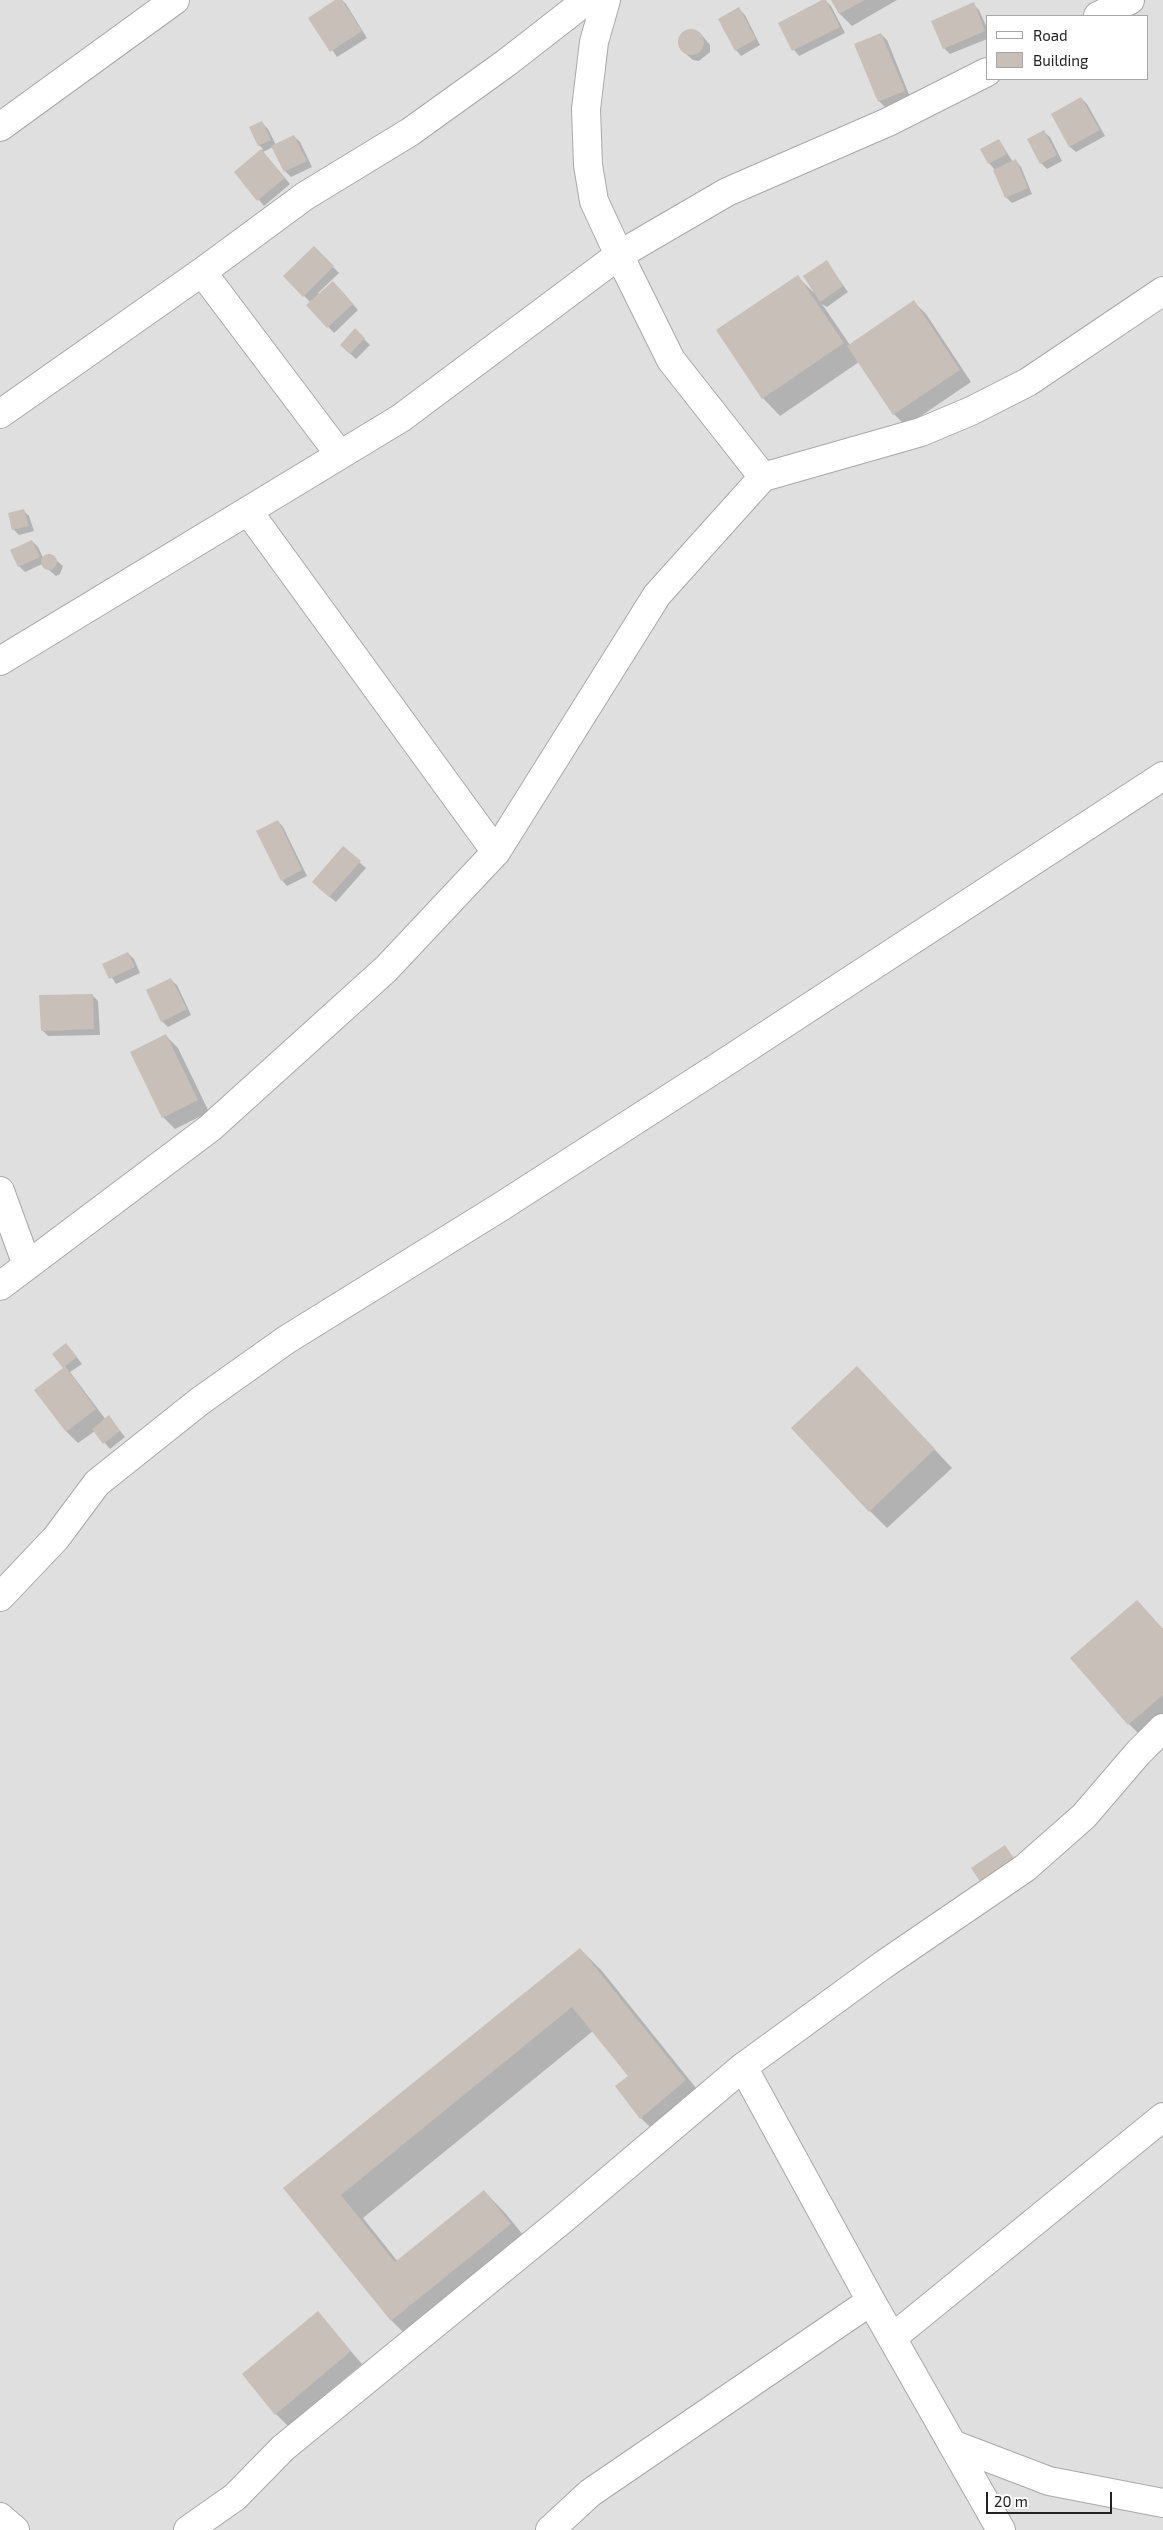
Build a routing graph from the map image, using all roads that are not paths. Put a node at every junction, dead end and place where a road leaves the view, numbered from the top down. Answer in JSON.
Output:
{"nodes":[{"id":1,"x":175,"y":0,"type":"edge"},
{"id":2,"x":587,"y":0,"type":"edge"},
{"id":3,"x":606,"y":0,"type":"edge"},
{"id":4,"x":1130,"y":0,"type":"edge"},
{"id":5,"x":1100,"y":15,"type":"edge"},
{"id":6,"x":986,"y":73,"type":"edge"},
{"id":7,"x":0,"y":127,"type":"edge"},
{"id":8,"x":620,"y":255,"type":"junction"},
{"id":9,"x":202,"y":272,"type":"junction"},
{"id":10,"x":1163,"y":291,"type":"edge"},
{"id":11,"x":0,"y":414,"type":"edge"},
{"id":12,"x":340,"y":455,"type":"junction"},
{"id":13,"x":763,"y":477,"type":"junction"},
{"id":14,"x":248,"y":511,"type":"junction"},
{"id":15,"x":0,"y":661,"type":"edge"},
{"id":16,"x":1163,"y":776,"type":"edge"},
{"id":17,"x":496,"y":852,"type":"junction"},
{"id":18,"x":0,"y":1192,"type":"edge"},
{"id":19,"x":27,"y":1265,"type":"junction"},
{"id":20,"x":0,"y":1286,"type":"edge"},
{"id":21,"x":0,"y":1597,"type":"edge"},
{"id":22,"x":1163,"y":1728,"type":"edge"},
{"id":23,"x":743,"y":2067,"type":"junction"},
{"id":24,"x":1163,"y":2117,"type":"edge"},
{"id":25,"x":871,"y":2300,"type":"junction"},
{"id":26,"x":892,"y":2338,"type":"junction"},
{"id":27,"x":952,"y":2444,"type":"junction"},
{"id":28,"x":1163,"y":2503,"type":"edge"},
{"id":29,"x":0,"y":2517,"type":"edge"},
{"id":30,"x":15,"y":2530,"type":"edge"},
{"id":31,"x":188,"y":2530,"type":"edge"},
{"id":32,"x":550,"y":2530,"type":"edge"},
{"id":33,"x":1001,"y":2530,"type":"edge"}],
"edges":[{"from":1,"to":7,"type":"street"},
{"from":2,"to":9,"type":"street"},
{"from":3,"to":8,"type":"street"},
{"from":4,"to":5,"type":"street"},
{"from":6,"to":8,"type":"street"},
{"from":8,"to":12,"type":"street"},
{"from":8,"to":13,"type":"street"},
{"from":9,"to":11,"type":"street"},
{"from":9,"to":12,"type":"street"},
{"from":10,"to":13,"type":"street"},
{"from":12,"to":14,"type":"street"},
{"from":13,"to":17,"type":"street"},
{"from":14,"to":15,"type":"street"},
{"from":14,"to":17,"type":"street"},
{"from":16,"to":21,"type":"street"},
{"from":17,"to":19,"type":"street"},
{"from":18,"to":19,"type":"street"},
{"from":19,"to":20,"type":"street"},
{"from":22,"to":23,"type":"street"},
{"from":23,"to":25,"type":"street"},
{"from":23,"to":31,"type":"street"},
{"from":24,"to":26,"type":"street"},
{"from":25,"to":26,"type":"street"},
{"from":25,"to":32,"type":"street"},
{"from":26,"to":27,"type":"street"},
{"from":27,"to":28,"type":"street"},
{"from":27,"to":33,"type":"street"},
{"from":29,"to":30,"type":"street"}]}
